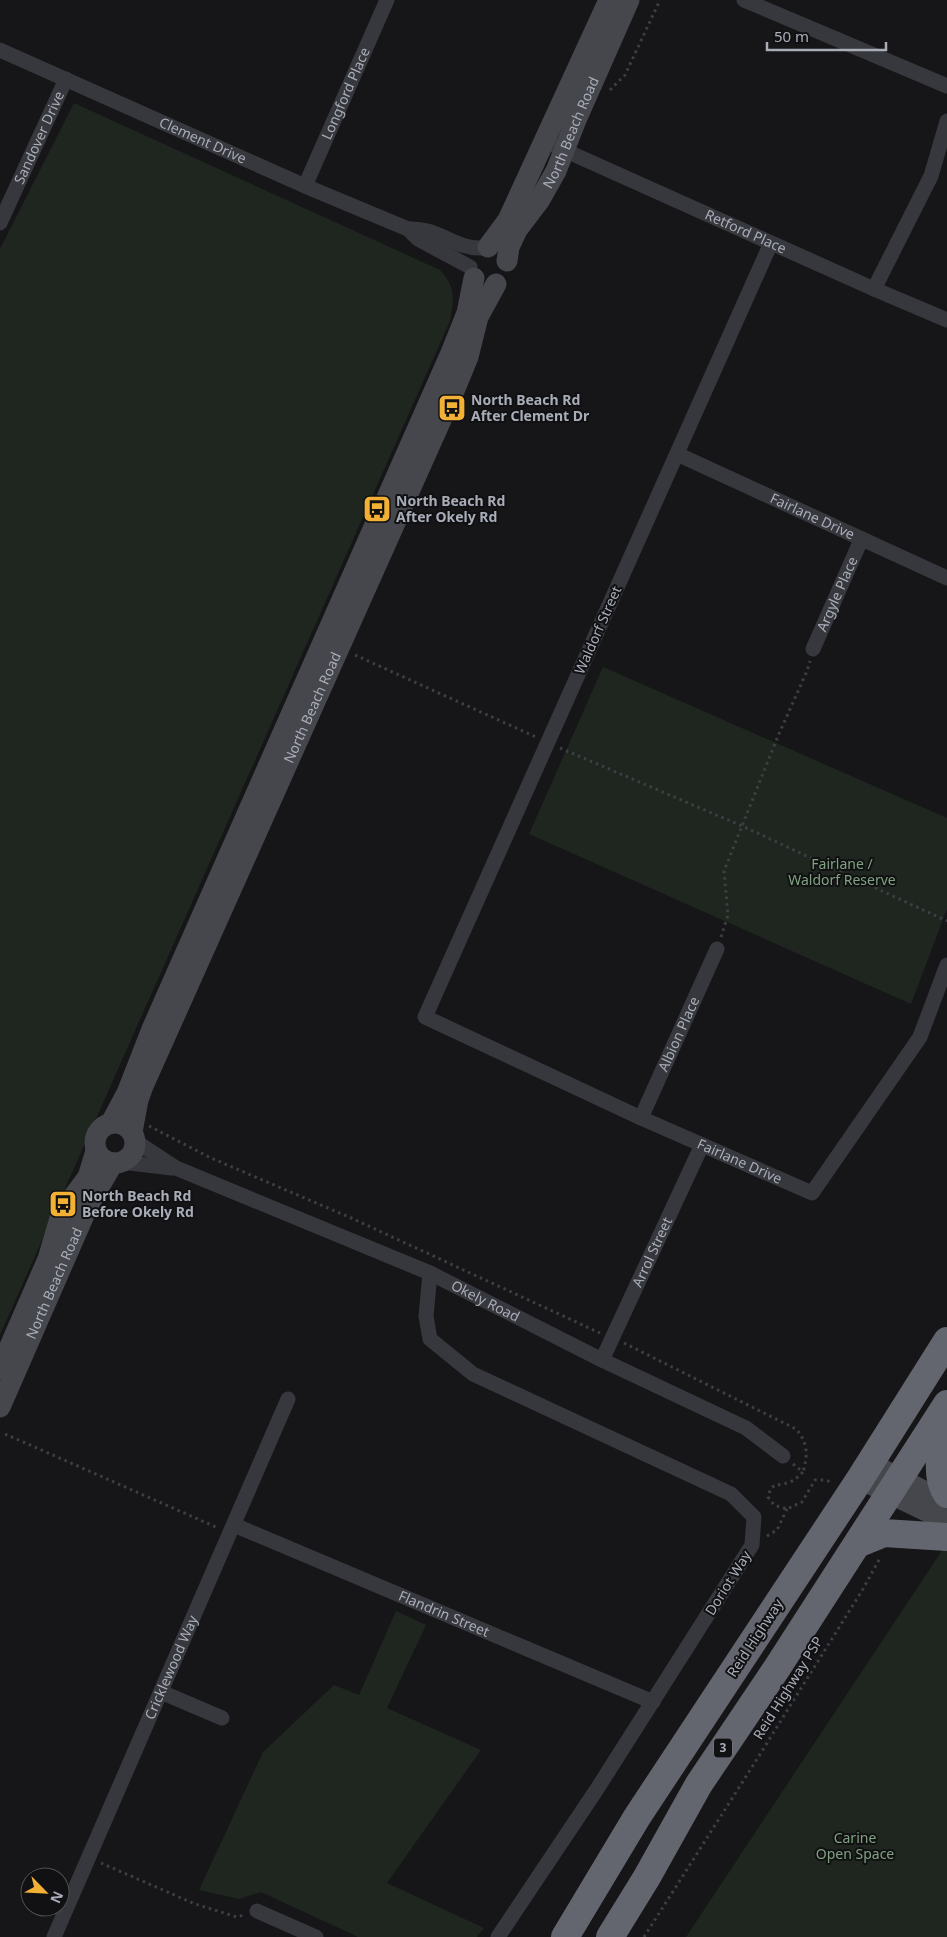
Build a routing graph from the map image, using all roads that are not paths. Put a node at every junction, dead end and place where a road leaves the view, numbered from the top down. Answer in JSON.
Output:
{"nodes":[{"id":1,"x":387,"y":0,"type":"edge"},
{"id":2,"x":609,"y":0,"type":"edge"},
{"id":3,"x":629,"y":0,"type":"edge"},
{"id":4,"x":744,"y":0,"type":"edge"},
{"id":5,"x":0,"y":50,"type":"edge"},
{"id":6,"x":66,"y":79,"type":"junction"},
{"id":7,"x":947,"y":86,"type":"edge"},
{"id":8,"x":947,"y":121,"type":"edge"},
{"id":9,"x":545,"y":141,"type":"junction"},
{"id":10,"x":565,"y":150,"type":"junction"},
{"id":11,"x":305,"y":186,"type":"junction"},
{"id":12,"x":0,"y":223,"type":"edge"},
{"id":13,"x":408,"y":229,"type":"junction"},
{"id":14,"x":771,"y":243,"type":"junction"},
{"id":15,"x":485,"y":247,"type":"junction"},
{"id":16,"x":507,"y":261,"type":"junction"},
{"id":17,"x":472,"y":273,"type":"junction"},
{"id":18,"x":496,"y":284,"type":"junction"},
{"id":19,"x":874,"y":289,"type":"junction"},
{"id":20,"x":947,"y":320,"type":"edge"},
{"id":21,"x":677,"y":454,"type":"junction"},
{"id":22,"x":861,"y":540,"type":"junction"},
{"id":23,"x":947,"y":578,"type":"edge"},
{"id":24,"x":813,"y":649,"type":"road end"},
{"id":25,"x":717,"y":948,"type":"road end"},
{"id":26,"x":947,"y":965,"type":"edge"},
{"id":27,"x":425,"y":1017,"type":"joint"},
{"id":28,"x":641,"y":1118,"type":"junction"},
{"id":29,"x":111,"y":1123,"type":"junction"},
{"id":30,"x":138,"y":1133,"type":"junction"},
{"id":31,"x":702,"y":1145,"type":"junction"},
{"id":32,"x":110,"y":1159,"type":"junction"},
{"id":33,"x":176,"y":1168,"type":"junction"},
{"id":34,"x":430,"y":1273,"type":"junction"},
{"id":35,"x":947,"y":1341,"type":"edge"},
{"id":36,"x":602,"y":1360,"type":"junction"},
{"id":37,"x":0,"y":1369,"type":"edge"},
{"id":38,"x":288,"y":1399,"type":"dead end"},
{"id":39,"x":947,"y":1404,"type":"edge"},
{"id":40,"x":0,"y":1407,"type":"edge"},
{"id":41,"x":947,"y":1423,"type":"edge"},
{"id":42,"x":783,"y":1456,"type":"road end"},
{"id":43,"x":860,"y":1478,"type":"junction"},
{"id":44,"x":895,"y":1485,"type":"junction"},
{"id":45,"x":947,"y":1494,"type":"edge"},
{"id":46,"x":947,"y":1503,"type":"edge"},
{"id":47,"x":947,"y":1521,"type":"edge"},
{"id":48,"x":232,"y":1529,"type":"junction"},
{"id":49,"x":947,"y":1537,"type":"edge"},
{"id":50,"x":857,"y":1544,"type":"junction"},
{"id":51,"x":161,"y":1692,"type":"junction"},
{"id":52,"x":653,"y":1702,"type":"junction"},
{"id":53,"x":222,"y":1718,"type":"dead end"},
{"id":54,"x":257,"y":1911,"type":"road end"},
{"id":55,"x":54,"y":1937,"type":"edge"},
{"id":56,"x":316,"y":1937,"type":"edge"},
{"id":57,"x":498,"y":1937,"type":"edge"},
{"id":58,"x":565,"y":1937,"type":"edge"},
{"id":59,"x":610,"y":1937,"type":"edge"}],
"edges":[{"from":1,"to":11,"type":"street","name":"Longford Place"},
{"from":2,"to":9,"type":"main road","name":"North Beach Road"},
{"from":3,"to":10,"type":"main road","name":"North Beach Road"},
{"from":4,"to":7,"type":"street"},
{"from":5,"to":6,"type":"street","name":"Clement Drive"},
{"from":6,"to":11,"type":"street","name":"Clement Drive"},
{"from":6,"to":12,"type":"street","name":"Sandover Drive"},
{"from":8,"to":19,"type":"street"},
{"from":9,"to":10,"type":"street","name":"Retford Place"},
{"from":9,"to":15,"type":"main road","name":"North Beach Road"},
{"from":10,"to":14,"type":"street","name":"Retford Place"},
{"from":10,"to":16,"type":"main road","name":"North Beach Road"},
{"from":11,"to":13,"type":"street","name":"Clement Drive"},
{"from":13,"to":15,"type":"street","name":"Clement Drive"},
{"from":13,"to":17,"type":"street","name":"Clement Drive"},
{"from":14,"to":19,"type":"street","name":"Retford Place"},
{"from":14,"to":21,"type":"street","name":"Waldorf Street"},
{"from":15,"to":16,"type":"main road"},
{"from":15,"to":17,"type":"main road"},
{"from":16,"to":18,"type":"main road"},
{"from":17,"to":18,"type":"main road"},
{"from":17,"to":29,"type":"main road","name":"North Beach Road"},
{"from":18,"to":30,"type":"main road","name":"North Beach Road"},
{"from":19,"to":20,"type":"street","name":"Retford Place"},
{"from":21,"to":22,"type":"street","name":"Fairlane Drive"},
{"from":21,"to":27,"type":"street","name":"Waldorf Street"},
{"from":22,"to":23,"type":"street","name":"Fairlane Drive"},
{"from":22,"to":24,"type":"street","name":"Argyle Place"},
{"from":25,"to":28,"type":"street","name":"Albion Place"},
{"from":26,"to":31,"type":"street","name":"Fairlane Drive"},
{"from":27,"to":28,"type":"street","name":"Fairlane Drive"},
{"from":28,"to":31,"type":"street","name":"Fairlane Drive"},
{"from":29,"to":30,"type":"main road"},
{"from":29,"to":32,"type":"main road"},
{"from":30,"to":32,"type":"main road"},
{"from":30,"to":33,"type":"street","name":"Okely Road"},
{"from":31,"to":36,"type":"street","name":"Arrol Street"},
{"from":32,"to":33,"type":"street","name":"Okely Road"},
{"from":32,"to":37,"type":"main road","name":"North Beach Road"},
{"from":32,"to":40,"type":"main road","name":"North Beach Road"},
{"from":33,"to":34,"type":"street","name":"Okely Road"},
{"from":34,"to":36,"type":"street","name":"Okely Road"},
{"from":34,"to":52,"type":"street","name":"Doriot Way"},
{"from":35,"to":43,"type":"highway","name":"Reid Highway"},
{"from":36,"to":42,"type":"street","name":"Okely Road"},
{"from":38,"to":48,"type":"street","name":"Cricklewood Way"},
{"from":39,"to":44,"type":"highway","number":"3"},
{"from":41,"to":45,"type":"highway"},
{"from":43,"to":44,"type":"main road"},
{"from":43,"to":58,"type":"highway","name":"Reid Highway"},
{"from":44,"to":46,"type":"main road"},
{"from":44,"to":47,"type":"main road"},
{"from":44,"to":50,"type":"highway","number":"3"},
{"from":48,"to":51,"type":"street","name":"Cricklewood Way"},
{"from":48,"to":52,"type":"street","name":"Flandrin Street"},
{"from":49,"to":50,"type":"highway"},
{"from":50,"to":59,"type":"highway","number":"3"},
{"from":51,"to":53,"type":"street"},
{"from":51,"to":55,"type":"street","name":"Cricklewood Way"},
{"from":52,"to":57,"type":"street","name":"Doriot Way"},
{"from":54,"to":56,"type":"street"}]}
